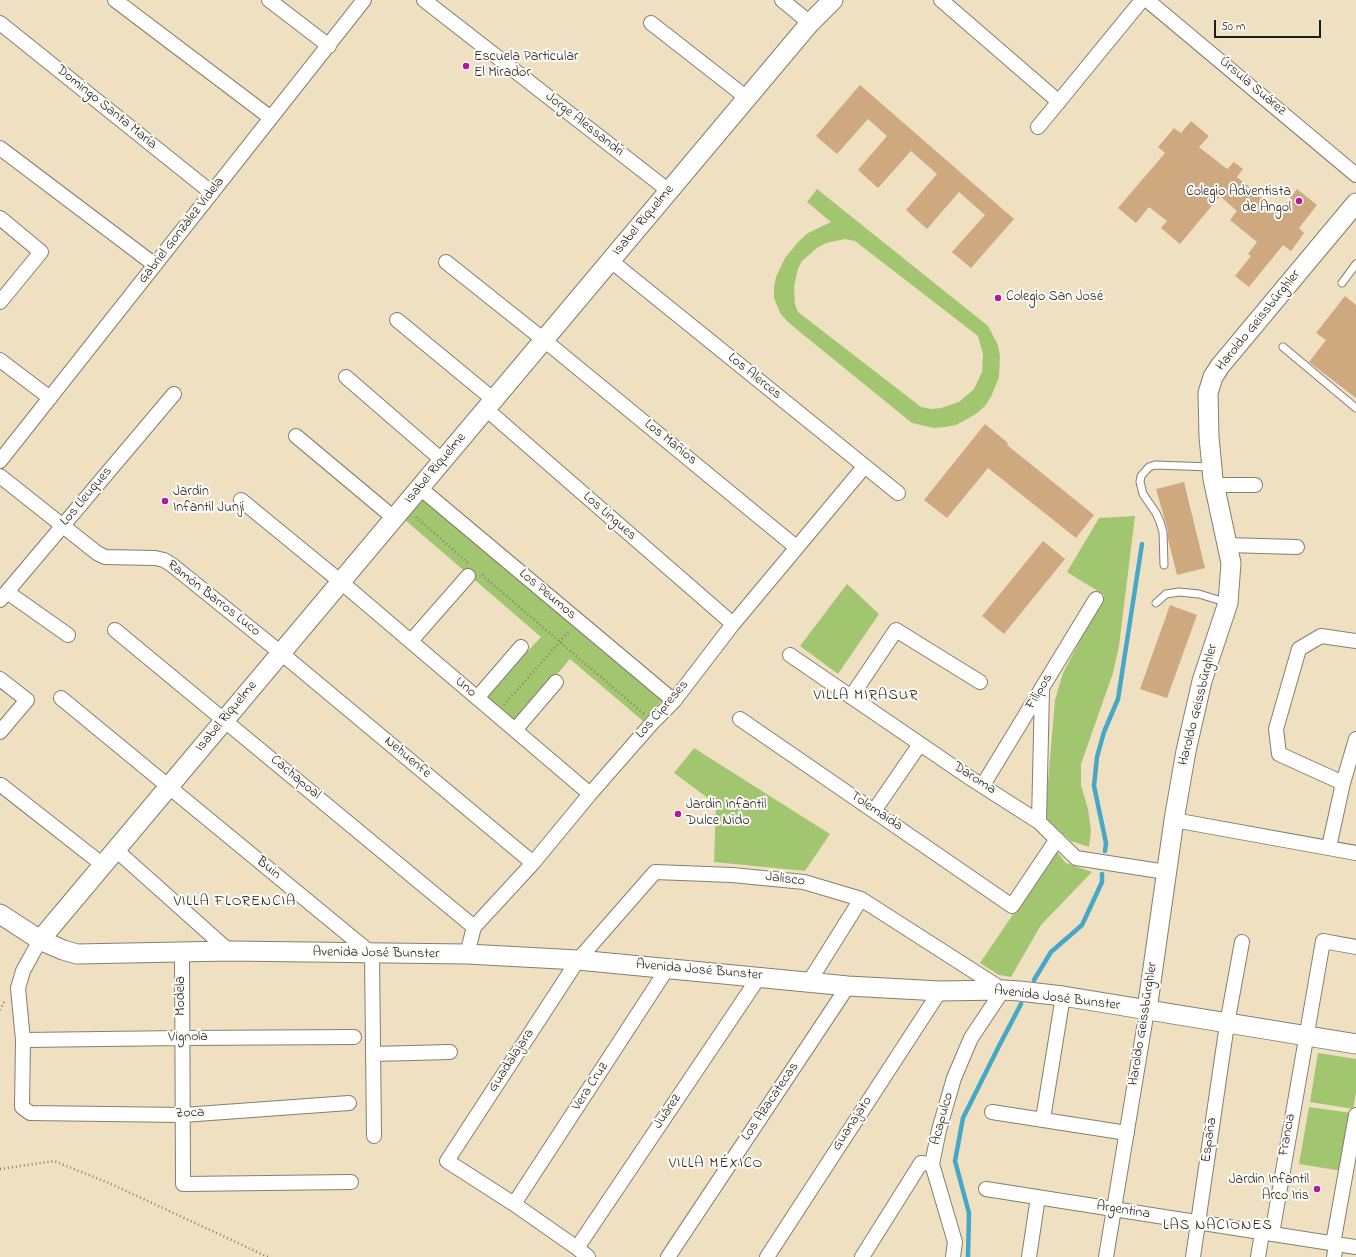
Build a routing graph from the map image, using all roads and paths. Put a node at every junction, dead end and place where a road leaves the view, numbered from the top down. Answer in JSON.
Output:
{"nodes":[{"id":1,"x":115,"y":0,"type":"edge"},
{"id":2,"x":269,"y":0,"type":"edge"},
{"id":3,"x":364,"y":0,"type":"edge"},
{"id":4,"x":424,"y":0,"type":"edge"},
{"id":5,"x":782,"y":0,"type":"edge"},
{"id":6,"x":833,"y":0,"type":"edge"},
{"id":7,"x":940,"y":0,"type":"edge"},
{"id":8,"x":1142,"y":0,"type":"edge"},
{"id":9,"x":1147,"y":0,"type":"edge"},
{"id":10,"x":651,"y":22,"type":"dead end"},
{"id":11,"x":0,"y":23,"type":"edge"},
{"id":12,"x":810,"y":23,"type":"junction"},
{"id":13,"x":329,"y":46,"type":"junction"},
{"id":14,"x":747,"y":98,"type":"junction"},
{"id":15,"x":1058,"y":102,"type":"junction"},
{"id":16,"x":271,"y":118,"type":"junction"},
{"id":17,"x":1038,"y":127,"type":"dead end"},
{"id":18,"x":0,"y":148,"type":"edge"},
{"id":19,"x":1356,"y":175,"type":"edge"},
{"id":20,"x":669,"y":191,"type":"junction"},
{"id":21,"x":212,"y":193,"type":"junction"},
{"id":22,"x":1356,"y":203,"type":"edge"},
{"id":23,"x":0,"y":218,"type":"edge"},
{"id":24,"x":611,"y":261,"type":"junction"},
{"id":25,"x":446,"y":262,"type":"dead end"},
{"id":26,"x":1356,"y":264,"type":"edge"},
{"id":27,"x":155,"y":265,"type":"junction"},
{"id":28,"x":1342,"y":284,"type":"dead end"},
{"id":29,"x":0,"y":302,"type":"edge"},
{"id":30,"x":398,"y":320,"type":"dead end"},
{"id":31,"x":544,"y":340,"type":"junction"},
{"id":32,"x":1283,"y":347,"type":"dead end"},
{"id":33,"x":0,"y":360,"type":"edge"},
{"id":34,"x":346,"y":377,"type":"dead end"},
{"id":35,"x":174,"y":394,"type":"dead end"},
{"id":36,"x":50,"y":398,"type":"junction"},
{"id":37,"x":490,"y":405,"type":"junction"},
{"id":38,"x":1356,"y":408,"type":"edge"},
{"id":39,"x":296,"y":436,"type":"dead end"},
{"id":40,"x":0,"y":461,"type":"edge"},
{"id":41,"x":443,"y":461,"type":"junction"},
{"id":42,"x":864,"y":467,"type":"junction"},
{"id":43,"x":1212,"y":467,"type":"junction"},
{"id":44,"x":0,"y":476,"type":"edge"},
{"id":45,"x":1214,"y":485,"type":"junction"},
{"id":46,"x":1255,"y":485,"type":"dead end"},
{"id":47,"x":420,"y":488,"type":"junction"},
{"id":48,"x":898,"y":493,"type":"dead end"},
{"id":49,"x":240,"y":500,"type":"dead end"},
{"id":50,"x":399,"y":512,"type":"junction"},
{"id":51,"x":63,"y":525,"type":"junction"},
{"id":52,"x":1227,"y":545,"type":"junction"},
{"id":53,"x":796,"y":546,"type":"junction"},
{"id":54,"x":1297,"y":547,"type":"dead end"},
{"id":55,"x":1164,"y":566,"type":"dead end"},
{"id":56,"x":473,"y":572,"type":"junction"},
{"id":57,"x":341,"y":582,"type":"junction"},
{"id":58,"x":3,"y":596,"type":"edge"},
{"id":59,"x":1096,"y":599,"type":"dead end"},
{"id":60,"x":1156,"y":603,"type":"dead end"},
{"id":61,"x":1228,"y":603,"type":"junction"},
{"id":62,"x":578,"y":621,"type":"junction"},
{"id":63,"x":733,"y":624,"type":"junction"},
{"id":64,"x":115,"y":630,"type":"dead end"},
{"id":65,"x":68,"y":635,"type":"dead end"},
{"id":66,"x":411,"y":641,"type":"junction"},
{"id":67,"x":1356,"y":642,"type":"edge"},
{"id":68,"x":559,"y":643,"type":"junction"},
{"id":69,"x":521,"y":647,"type":"dead end"},
{"id":70,"x":281,"y":653,"type":"junction"},
{"id":71,"x":790,"y":655,"type":"dead end"},
{"id":72,"x":0,"y":679,"type":"edge"},
{"id":73,"x":556,"y":682,"type":"dead end"},
{"id":74,"x":980,"y":682,"type":"dead end"},
{"id":75,"x":1042,"y":689,"type":"junction"},
{"id":76,"x":851,"y":697,"type":"junction"},
{"id":77,"x":61,"y":698,"type":"dead end"},
{"id":78,"x":477,"y":698,"type":"junction"},
{"id":79,"x":674,"y":701,"type":"junction"},
{"id":80,"x":496,"y":714,"type":"junction"},
{"id":81,"x":740,"y":719,"type":"dead end"},
{"id":82,"x":225,"y":720,"type":"junction"},
{"id":83,"x":653,"y":722,"type":"junction"},
{"id":84,"x":515,"y":730,"type":"junction"},
{"id":85,"x":0,"y":732,"type":"edge"},
{"id":86,"x":1356,"y":739,"type":"edge"},
{"id":87,"x":920,"y":744,"type":"junction"},
{"id":88,"x":1343,"y":783,"type":"junction"},
{"id":89,"x":1,"y":785,"type":"dead end"},
{"id":90,"x":983,"y":785,"type":"junction"},
{"id":91,"x":169,"y":787,"type":"junction"},
{"id":92,"x":590,"y":794,"type":"junction"},
{"id":93,"x":874,"y":811,"type":"junction"},
{"id":94,"x":1174,"y":820,"type":"junction"},
{"id":95,"x":1039,"y":822,"type":"junction"},
{"id":96,"x":1057,"y":839,"type":"junction"},
{"id":97,"x":1329,"y":847,"type":"junction"},
{"id":98,"x":116,"y":850,"type":"junction"},
{"id":99,"x":1356,"y":853,"type":"edge"},
{"id":100,"x":533,"y":863,"type":"junction"},
{"id":101,"x":103,"y":865,"type":"junction"},
{"id":102,"x":1166,"y":872,"type":"junction"},
{"id":103,"x":861,"y":898,"type":"junction"},
{"id":104,"x":5,"y":921,"type":"edge"},
{"id":105,"x":474,"y":927,"type":"junction"},
{"id":106,"x":40,"y":940,"type":"junction"},
{"id":107,"x":1242,"y":942,"type":"dead end"},
{"id":108,"x":1356,"y":947,"type":"edge"},
{"id":109,"x":229,"y":951,"type":"junction"},
{"id":110,"x":182,"y":952,"type":"junction"},
{"id":111,"x":372,"y":954,"type":"junction"},
{"id":112,"x":467,"y":954,"type":"junction"},
{"id":113,"x":578,"y":960,"type":"junction"},
{"id":114,"x":667,"y":969,"type":"junction"},
{"id":115,"x":759,"y":977,"type":"junction"},
{"id":116,"x":809,"y":982,"type":"junction"},
{"id":117,"x":848,"y":986,"type":"junction"},
{"id":118,"x":1003,"y":990,"type":"junction"},
{"id":119,"x":940,"y":991,"type":"junction"},
{"id":120,"x":1063,"y":996,"type":"junction"},
{"id":121,"x":1147,"y":1010,"type":"junction"},
{"id":122,"x":1227,"y":1024,"type":"junction"},
{"id":123,"x":1305,"y":1036,"type":"junction"},
{"id":124,"x":354,"y":1037,"type":"dead end"},
{"id":125,"x":182,"y":1038,"type":"junction"},
{"id":126,"x":23,"y":1040,"type":"junction"},
{"id":127,"x":1356,"y":1044,"type":"edge"},
{"id":128,"x":450,"y":1052,"type":"dead end"},
{"id":129,"x":373,"y":1054,"type":"junction"},
{"id":130,"x":349,"y":1103,"type":"dead end"},
{"id":131,"x":992,"y":1112,"type":"dead end"},
{"id":132,"x":183,"y":1115,"type":"junction"},
{"id":133,"x":1356,"y":1115,"type":"edge"},
{"id":134,"x":1043,"y":1119,"type":"junction"},
{"id":135,"x":1127,"y":1133,"type":"junction"},
{"id":136,"x":374,"y":1136,"type":"dead end"},
{"id":137,"x":932,"y":1164,"type":"junction"},
{"id":138,"x":0,"y":1169,"type":"edge"},
{"id":139,"x":351,"y":1182,"type":"dead end"},
{"id":140,"x":986,"y":1189,"type":"dead end"},
{"id":141,"x":1038,"y":1197,"type":"junction"},
{"id":142,"x":514,"y":1204,"type":"junction"},
{"id":143,"x":1114,"y":1209,"type":"junction"},
{"id":144,"x":1198,"y":1223,"type":"junction"},
{"id":145,"x":1267,"y":1233,"type":"junction"},
{"id":146,"x":1334,"y":1248,"type":"edge"},
{"id":147,"x":1356,"y":1248,"type":"edge"},
{"id":148,"x":582,"y":1253,"type":"edge"},
{"id":149,"x":268,"y":1257,"type":"edge"},
{"id":150,"x":668,"y":1257,"type":"edge"},
{"id":151,"x":767,"y":1257,"type":"edge"},
{"id":152,"x":862,"y":1257,"type":"edge"},
{"id":153,"x":953,"y":1257,"type":"edge"},
{"id":154,"x":1029,"y":1257,"type":"edge"},
{"id":155,"x":1106,"y":1257,"type":"edge"},
{"id":156,"x":1193,"y":1257,"type":"edge"},
{"id":157,"x":1258,"y":1257,"type":"edge"}],
"edges":[{"from":1,"to":16,"type":"street"},
{"from":2,"to":13,"type":"street"},
{"from":3,"to":13,"type":"street","name":"Gabriel González Videla"},
{"from":4,"to":20,"type":"street","name":"Jorge Alessandri"},
{"from":5,"to":12,"type":"street"},
{"from":6,"to":12,"type":"street","name":"Isabel Riquelme"},
{"from":7,"to":15,"type":"street"},
{"from":8,"to":15,"type":"street"},
{"from":9,"to":19,"type":"street","name":"Úrsula Suárez"},
{"from":10,"to":14,"type":"street"},
{"from":11,"to":21,"type":"street","name":"Domingo Santa María"},
{"from":12,"to":14,"type":"street","name":"Isabel Riquelme"},
{"from":13,"to":16,"type":"street","name":"Gabriel González Videla"},
{"from":14,"to":20,"type":"street","name":"Isabel Riquelme"},
{"from":15,"to":17,"type":"street"},
{"from":16,"to":21,"type":"street","name":"Gabriel González Videla"},
{"from":18,"to":27,"type":"street"},
{"from":20,"to":24,"type":"street","name":"Isabel Riquelme"},
{"from":21,"to":27,"type":"street","name":"Gabriel González Videla"},
{"from":22,"to":43,"type":"street","name":"Haroldo Geissbürghler"},
{"from":23,"to":29,"type":"street"},
{"from":24,"to":31,"type":"street","name":"Isabel Riquelme"},
{"from":24,"to":42,"type":"street","name":"Los Alerces"},
{"from":25,"to":31,"type":"street","name":"Los Mañíos"},
{"from":26,"to":28,"type":"lane"},
{"from":27,"to":36,"type":"street","name":"Gabriel González Videla"},
{"from":30,"to":37,"type":"street","name":"Los Lingues"},
{"from":31,"to":37,"type":"street","name":"Isabel Riquelme"},
{"from":31,"to":53,"type":"street","name":"Los Mañíos"},
{"from":32,"to":38,"type":"lane"},
{"from":33,"to":36,"type":"street"},
{"from":34,"to":41,"type":"street"},
{"from":35,"to":51,"type":"street","name":"Los Lleuques"},
{"from":36,"to":40,"type":"street","name":"Gabriel González Videla"},
{"from":37,"to":41,"type":"street","name":"Isabel Riquelme"},
{"from":37,"to":63,"type":"street","name":"Los Lingues"},
{"from":39,"to":50,"type":"street"},
{"from":41,"to":47,"type":"street","name":"Isabel Riquelme"},
{"from":42,"to":48,"type":"street","name":"Los Alerces"},
{"from":42,"to":53,"type":"street","name":"Los Cipreses"},
{"from":43,"to":45,"type":"street","name":"Haroldo Geissbürghler"},
{"from":43,"to":55,"type":"lane"},
{"from":44,"to":51,"type":"street","name":"Ramón Barros Luco"},
{"from":45,"to":46,"type":"street"},
{"from":45,"to":52,"type":"street","name":"Haroldo Geissbürghler"},
{"from":47,"to":50,"type":"street","name":"Isabel Riquelme"},
{"from":47,"to":62,"type":"street","name":"Los Peumos"},
{"from":49,"to":57,"type":"street","name":"Uno"},
{"from":50,"to":56,"type":"path"},
{"from":50,"to":57,"type":"street","name":"Isabel Riquelme"},
{"from":51,"to":58,"type":"street","name":"Los Lleuques"},
{"from":51,"to":70,"type":"street","name":"Ramón Barros Luco"},
{"from":52,"to":54,"type":"street"},
{"from":52,"to":61,"type":"street","name":"Haroldo Geissbürghler"},
{"from":53,"to":63,"type":"street","name":"Los Cipreses"},
{"from":56,"to":66,"type":"street"},
{"from":56,"to":68,"type":"path"},
{"from":57,"to":66,"type":"street","name":"Uno"},
{"from":57,"to":70,"type":"street","name":"Isabel Riquelme"},
{"from":58,"to":65,"type":"street"},
{"from":59,"to":75,"type":"street","name":"Filipos"},
{"from":60,"to":61,"type":"lane"},
{"from":61,"to":94,"type":"street","name":"Haroldo Geissbürghler"},
{"from":62,"to":68,"type":"path"},
{"from":62,"to":79,"type":"street","name":"Los Peumos"},
{"from":63,"to":79,"type":"street","name":"Los Cipreses"},
{"from":64,"to":82,"type":"street","name":"Cachapoal"},
{"from":66,"to":78,"type":"street","name":"Uno"},
{"from":67,"to":88,"type":"street"},
{"from":68,"to":80,"type":"path"},
{"from":68,"to":83,"type":"path"},
{"from":69,"to":78,"type":"street"},
{"from":70,"to":82,"type":"street","name":"Isabel Riquelme"},
{"from":70,"to":100,"type":"street","name":"Nehuenfe"},
{"from":71,"to":76,"type":"street","name":"Daroma"},
{"from":72,"to":85,"type":"street"},
{"from":73,"to":84,"type":"street"},
{"from":74,"to":76,"type":"street"},
{"from":75,"to":90,"type":"street","name":"Filipos"},
{"from":75,"to":95,"type":"street"},
{"from":76,"to":87,"type":"street","name":"Daroma"},
{"from":77,"to":91,"type":"street","name":"Buin"},
{"from":78,"to":80,"type":"street","name":"Uno"},
{"from":79,"to":83,"type":"street","name":"Los Cipreses"},
{"from":80,"to":84,"type":"street","name":"Uno"},
{"from":81,"to":93,"type":"street","name":"Tolemaida"},
{"from":82,"to":91,"type":"street","name":"Isabel Riquelme"},
{"from":82,"to":105,"type":"street","name":"Cachapoal"},
{"from":83,"to":92,"type":"street","name":"Los Cipreses"},
{"from":84,"to":92,"type":"street","name":"Uno"},
{"from":86,"to":88,"type":"street"},
{"from":87,"to":90,"type":"street","name":"Daroma"},
{"from":87,"to":93,"type":"street"},
{"from":88,"to":97,"type":"street"},
{"from":89,"to":101,"type":"street"},
{"from":90,"to":95,"type":"street","name":"Daroma"},
{"from":91,"to":98,"type":"street","name":"Isabel Riquelme"},
{"from":91,"to":111,"type":"street","name":"Buin"},
{"from":92,"to":100,"type":"street","name":"Los Cipreses"},
{"from":93,"to":96,"type":"street","name":"Tolemaida"},
{"from":94,"to":97,"type":"street"},
{"from":94,"to":102,"type":"street","name":"Haroldo Geissbürghler"},
{"from":95,"to":96,"type":"street","name":"Daroma"},
{"from":96,"to":102,"type":"street","name":"Daroma"},
{"from":97,"to":99,"type":"street"},
{"from":98,"to":101,"type":"street","name":"Isabel Riquelme"},
{"from":98,"to":109,"type":"street"},
{"from":100,"to":105,"type":"street","name":"Los Cipreses"},
{"from":101,"to":106,"type":"street","name":"Isabel Riquelme"},
{"from":102,"to":121,"type":"street","name":"Haroldo Geissbürghler"},
{"from":103,"to":113,"type":"street","name":"Jalisco"},
{"from":103,"to":116,"type":"street"},
{"from":103,"to":118,"type":"street","name":"Jalisco"},
{"from":104,"to":106,"type":"street","name":"Avenida José Bunster"},
{"from":105,"to":112,"type":"street","name":"Los Cipreses"},
{"from":106,"to":110,"type":"street","name":"Avenida José Bunster"},
{"from":106,"to":126,"type":"street"},
{"from":107,"to":122,"type":"street","name":"España"},
{"from":108,"to":123,"type":"street","name":"Francia"},
{"from":109,"to":110,"type":"street","name":"Avenida José Bunster"},
{"from":109,"to":111,"type":"street","name":"Avenida José Bunster"},
{"from":110,"to":125,"type":"street","name":"Modela"},
{"from":111,"to":112,"type":"street","name":"Avenida José Bunster"},
{"from":111,"to":129,"type":"street"},
{"from":112,"to":113,"type":"street","name":"Avenida José Bunster"},
{"from":113,"to":114,"type":"street","name":"Avenida José Bunster"},
{"from":113,"to":142,"type":"street","name":"Guadalajara"},
{"from":114,"to":115,"type":"street","name":"Avenida José Bunster"},
{"from":114,"to":142,"type":"street","name":"Vera Cruz"},
{"from":115,"to":116,"type":"street","name":"Avenida José Bunster"},
{"from":115,"to":148,"type":"street","name":"Juárez"},
{"from":116,"to":117,"type":"street","name":"Avenida José Bunster"},
{"from":117,"to":119,"type":"street","name":"Avenida José Bunster"},
{"from":117,"to":150,"type":"street","name":"Los Azacatecas"},
{"from":118,"to":119,"type":"street","name":"Avenida José Bunster"},
{"from":118,"to":120,"type":"street","name":"Avenida José Bunster"},
{"from":118,"to":137,"type":"street","name":"Acapulco"},
{"from":119,"to":151,"type":"street","name":"Guanajato"},
{"from":120,"to":121,"type":"street","name":"Avenida José Bunster"},
{"from":120,"to":134,"type":"street"},
{"from":121,"to":122,"type":"street","name":"Avenida José Bunster"},
{"from":121,"to":135,"type":"street","name":"Haroldo Geissbürghler"},
{"from":122,"to":123,"type":"street","name":"Avenida José Bunster"},
{"from":122,"to":144,"type":"street","name":"España"},
{"from":123,"to":127,"type":"street","name":"Avenida José Bunster"},
{"from":123,"to":145,"type":"street","name":"Francia"},
{"from":124,"to":125,"type":"street","name":"Vignola"},
{"from":125,"to":126,"type":"street","name":"Vignola"},
{"from":125,"to":132,"type":"street","name":"Modela"},
{"from":126,"to":132,"type":"street","name":"Zoca"},
{"from":128,"to":129,"type":"street"},
{"from":129,"to":136,"type":"street"},
{"from":130,"to":132,"type":"street","name":"Zoca"},
{"from":131,"to":134,"type":"street"},
{"from":132,"to":139,"type":"street","name":"Modela"},
{"from":133,"to":146,"type":"street"},
{"from":134,"to":135,"type":"street"},
{"from":135,"to":143,"type":"street","name":"Haroldo Geissbürghler"},
{"from":137,"to":152,"type":"street"},
{"from":137,"to":153,"type":"street","name":"Acapulco"},
{"from":138,"to":149,"type":"path"},
{"from":140,"to":141,"type":"street","name":"Argentina"},
{"from":141,"to":143,"type":"street","name":"Argentina"},
{"from":141,"to":154,"type":"street"},
{"from":142,"to":148,"type":"street"},
{"from":143,"to":144,"type":"street","name":"Argentina"},
{"from":143,"to":155,"type":"street","name":"Haroldo Geissbürghler"},
{"from":144,"to":145,"type":"street","name":"Argentina"},
{"from":144,"to":156,"type":"street","name":"España"},
{"from":145,"to":146,"type":"street","name":"Argentina"},
{"from":145,"to":157,"type":"street","name":"Francia"},
{"from":146,"to":147,"type":"street","name":"Argentina"}]}
